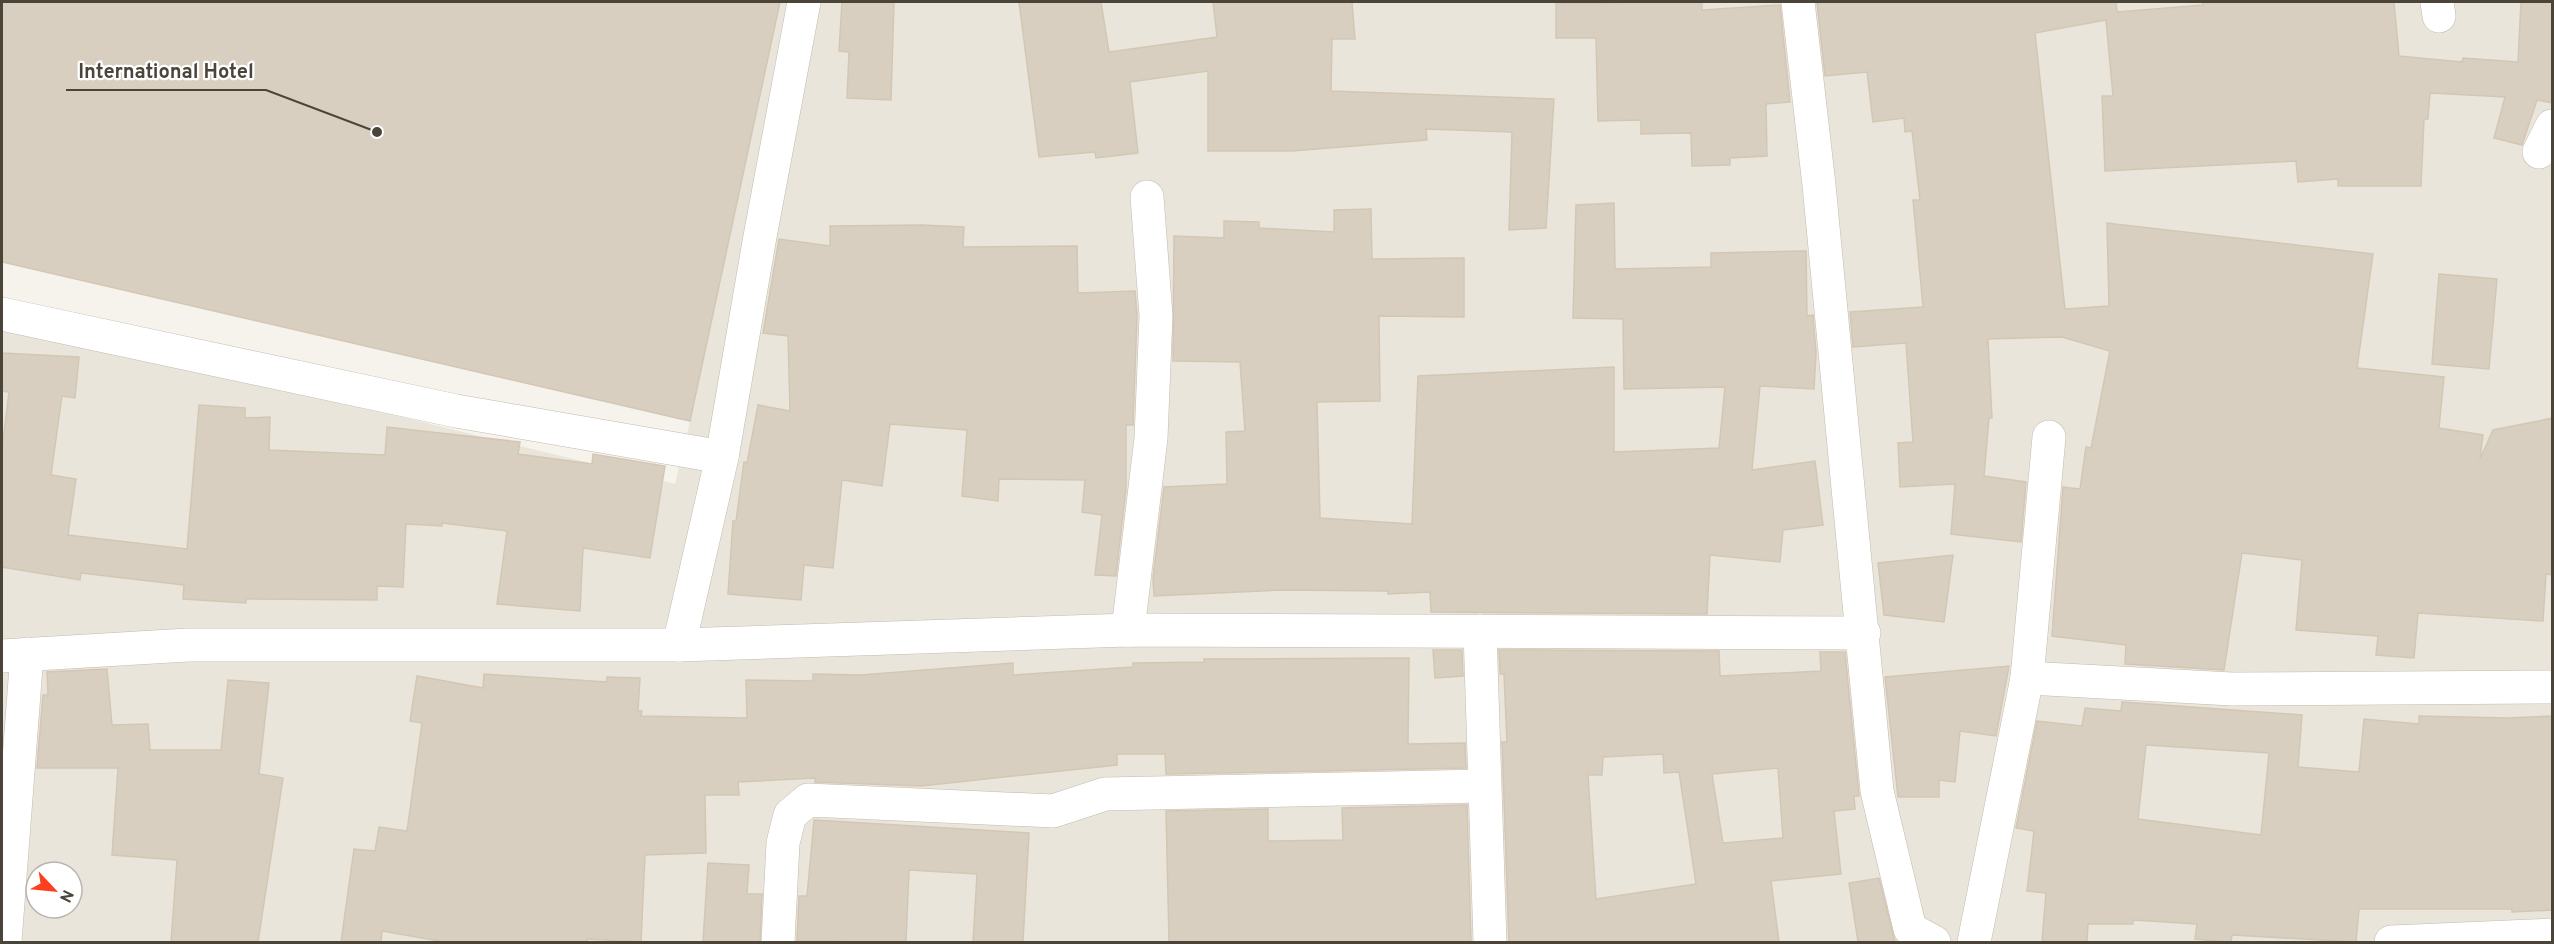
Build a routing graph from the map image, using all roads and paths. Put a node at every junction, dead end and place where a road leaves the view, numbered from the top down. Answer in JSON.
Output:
{"nodes":[{"id":1,"x":804,"y":2,"type":"edge"},
{"id":2,"x":1798,"y":2,"type":"edge"},
{"id":3,"x":1147,"y":197,"type":"dead end"},
{"id":4,"x":2,"y":314,"type":"edge"},
{"id":5,"x":2049,"y":437,"type":"dead end"},
{"id":6,"x":722,"y":457,"type":"junction"},
{"id":7,"x":1128,"y":630,"type":"junction"},
{"id":8,"x":1480,"y":632,"type":"junction"},
{"id":9,"x":1864,"y":633,"type":"junction"},
{"id":10,"x":679,"y":645,"type":"junction"},
{"id":11,"x":14,"y":655,"type":"edge"},
{"id":12,"x":2027,"y":678,"type":"junction"},
{"id":13,"x":2553,"y":687,"type":"edge"},
{"id":14,"x":1483,"y":786,"type":"junction"},
{"id":15,"x":2553,"y":935,"type":"edge"},
{"id":16,"x":5,"y":942,"type":"edge"},
{"id":17,"x":778,"y":942,"type":"edge"},
{"id":18,"x":1490,"y":942,"type":"edge"},
{"id":19,"x":1934,"y":942,"type":"edge"},
{"id":20,"x":1974,"y":942,"type":"edge"},
{"id":21,"x":2391,"y":942,"type":"edge"}],
"edges":[{"from":1,"to":6,"type":"street"},
{"from":2,"to":9,"type":"street"},
{"from":3,"to":7,"type":"street"},
{"from":4,"to":6,"type":"street"},
{"from":5,"to":12,"type":"street"},
{"from":6,"to":10,"type":"street"},
{"from":7,"to":8,"type":"street"},
{"from":7,"to":10,"type":"street"},
{"from":8,"to":9,"type":"street"},
{"from":8,"to":14,"type":"street"},
{"from":9,"to":19,"type":"street"},
{"from":10,"to":11,"type":"street"},
{"from":11,"to":16,"type":"street"},
{"from":12,"to":13,"type":"street"},
{"from":12,"to":20,"type":"street"},
{"from":14,"to":17,"type":"street"},
{"from":14,"to":18,"type":"street"},
{"from":15,"to":21,"type":"street"}]}
